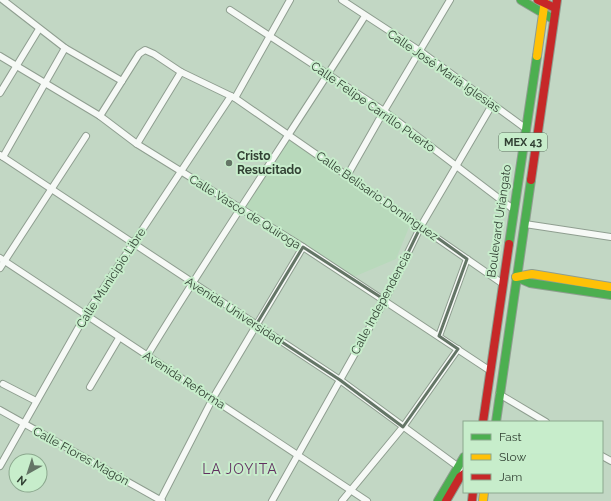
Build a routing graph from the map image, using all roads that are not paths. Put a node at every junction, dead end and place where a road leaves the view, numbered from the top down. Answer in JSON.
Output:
{"nodes":[{"id":1,"x":3,"y":0,"type":"edge"},
{"id":2,"x":290,"y":0,"type":"edge"},
{"id":3,"x":342,"y":0,"type":"edge"},
{"id":4,"x":450,"y":0,"type":"edge"},
{"id":5,"x":521,"y":0,"type":"edge"},
{"id":6,"x":542,"y":1,"type":"edge"},
{"id":7,"x":556,"y":4,"type":"edge"},
{"id":8,"x":230,"y":10,"type":"dead end"},
{"id":9,"x":542,"y":14,"type":"junction"},
{"id":10,"x":365,"y":16,"type":"junction"},
{"id":11,"x":553,"y":19,"type":"junction"},
{"id":12,"x":39,"y":28,"type":"junction"},
{"id":13,"x":270,"y":37,"type":"junction"},
{"id":14,"x":65,"y":48,"type":"junction"},
{"id":15,"x":420,"y":51,"type":"junction"},
{"id":16,"x":0,"y":56,"type":"edge"},
{"id":17,"x":16,"y":66,"type":"junction"},
{"id":18,"x":181,"y":72,"type":"junction"},
{"id":19,"x":328,"y":75,"type":"junction"},
{"id":20,"x":122,"y":81,"type":"junction"},
{"id":21,"x":45,"y":83,"type":"junction"},
{"id":22,"x":0,"y":93,"type":"edge"},
{"id":23,"x":233,"y":97,"type":"junction"},
{"id":24,"x":492,"y":105,"type":"junction"},
{"id":25,"x":384,"y":111,"type":"junction"},
{"id":26,"x":100,"y":116,"type":"junction"},
{"id":27,"x":525,"y":128,"type":"junction"},
{"id":28,"x":289,"y":135,"type":"junction"},
{"id":29,"x":86,"y":136,"type":"dead end"},
{"id":30,"x":137,"y":144,"type":"junction"},
{"id":31,"x":1,"y":156,"type":"edge"},
{"id":32,"x":457,"y":166,"type":"junction"},
{"id":33,"x":181,"y":172,"type":"junction"},
{"id":34,"x":347,"y":176,"type":"junction"},
{"id":35,"x":52,"y":190,"type":"junction"},
{"id":36,"x":241,"y":209,"type":"junction"},
{"id":37,"x":513,"y":209,"type":"junction"},
{"id":38,"x":525,"y":224,"type":"junction"},
{"id":39,"x":421,"y":226,"type":"junction"},
{"id":40,"x":611,"y":237,"type":"edge"},
{"id":41,"x":132,"y":244,"type":"junction"},
{"id":42,"x":303,"y":247,"type":"junction"},
{"id":43,"x":467,"y":259,"type":"junction"},
{"id":44,"x":2,"y":260,"type":"edge"},
{"id":45,"x":506,"y":261,"type":"junction"},
{"id":46,"x":0,"y":268,"type":"edge"},
{"id":47,"x":516,"y":277,"type":"junction"},
{"id":48,"x":191,"y":283,"type":"junction"},
{"id":49,"x":503,"y":284,"type":"junction"},
{"id":50,"x":611,"y":287,"type":"edge"},
{"id":51,"x":611,"y":295,"type":"edge"},
{"id":52,"x":385,"y":300,"type":"junction"},
{"id":53,"x":85,"y":316,"type":"junction"},
{"id":54,"x":256,"y":325,"type":"junction"},
{"id":55,"x":439,"y":336,"type":"junction"},
{"id":56,"x":119,"y":338,"type":"junction"},
{"id":57,"x":458,"y":349,"type":"junction"},
{"id":58,"x":147,"y":356,"type":"junction"},
{"id":59,"x":489,"y":370,"type":"junction"},
{"id":60,"x":340,"y":380,"type":"junction"},
{"id":61,"x":3,"y":384,"type":"dead end"},
{"id":62,"x":90,"y":387,"type":"dead end"},
{"id":63,"x":500,"y":394,"type":"junction"},
{"id":64,"x":213,"y":398,"type":"junction"},
{"id":65,"x":36,"y":401,"type":"junction"},
{"id":66,"x":0,"y":410,"type":"edge"},
{"id":67,"x":483,"y":421,"type":"edge"},
{"id":68,"x":496,"y":421,"type":"edge"},
{"id":69,"x":544,"y":421,"type":"edge"},
{"id":70,"x":24,"y":423,"type":"junction"},
{"id":71,"x":403,"y":427,"type":"junction"},
{"id":72,"x":299,"y":455,"type":"junction"},
{"id":73,"x":0,"y":466,"type":"edge"},
{"id":74,"x":461,"y":468,"type":"edge"},
{"id":75,"x":463,"y":475,"type":"edge"},
{"id":76,"x":351,"y":490,"type":"junction"},
{"id":77,"x":161,"y":501,"type":"edge"},
{"id":78,"x":272,"y":501,"type":"edge"},
{"id":79,"x":342,"y":501,"type":"edge"},
{"id":80,"x":367,"y":501,"type":"edge"},
{"id":81,"x":438,"y":501,"type":"edge"},
{"id":82,"x":446,"y":501,"type":"edge"}],
"edges":[{"from":1,"to":12,"type":"street"},
{"from":2,"to":13,"type":"street","name":"Calle Municipio Libre"},
{"from":3,"to":10,"type":"street","name":"Calle José María Iglesias"},
{"from":4,"to":15,"type":"street"},
{"from":5,"to":9,"type":"main road"},
{"from":6,"to":7,"type":"main road"},
{"from":6,"to":9,"type":"main road","name":"Boulevard Uriangato","number":"MEX 43"},
{"from":7,"to":11,"type":"main road","name":"Boulevard Uriangato","number":"MEX 43"},
{"from":8,"to":13,"type":"street","name":"Calle Felipe Carrillo Puerto"},
{"from":9,"to":11,"type":"main road"},
{"from":9,"to":27,"type":"main road","name":"Boulevard Uriangato","number":"MEX 43"},
{"from":10,"to":15,"type":"street","name":"Calle José María Iglesias"},
{"from":10,"to":19,"type":"street"},
{"from":11,"to":38,"type":"main road","name":"Boulevard Uriangato","number":"MEX 43"},
{"from":12,"to":14,"type":"street"},
{"from":12,"to":17,"type":"street"},
{"from":13,"to":19,"type":"street","name":"Calle Felipe Carrillo Puerto"},
{"from":13,"to":23,"type":"street","name":"Calle Municipio Libre"},
{"from":14,"to":20,"type":"street"},
{"from":14,"to":21,"type":"street"},
{"from":15,"to":24,"type":"street","name":"Calle José María Iglesias"},
{"from":15,"to":25,"type":"street"},
{"from":16,"to":17,"type":"street","name":"Calle Vasco de Quiroga"},
{"from":17,"to":21,"type":"street","name":"Calle Vasco de Quiroga"},
{"from":17,"to":22,"type":"street"},
{"from":18,"to":20,"type":"street","name":"Calle Belisario Domínguez"},
{"from":18,"to":23,"type":"street","name":"Calle Belisario Domínguez"},
{"from":18,"to":30,"type":"street"},
{"from":19,"to":25,"type":"street","name":"Calle Felipe Carrillo Puerto"},
{"from":19,"to":28,"type":"street"},
{"from":20,"to":26,"type":"street"},
{"from":21,"to":26,"type":"street","name":"Calle Vasco de Quiroga"},
{"from":21,"to":31,"type":"street"},
{"from":23,"to":28,"type":"street","name":"Calle Belisario Domínguez"},
{"from":23,"to":33,"type":"street","name":"Calle Municipio Libre"},
{"from":24,"to":27,"type":"street","name":"Calle José María Iglesias"},
{"from":24,"to":32,"type":"street","name":"Calle Independencia"},
{"from":25,"to":32,"type":"street","name":"Calle Felipe Carrillo Puerto"},
{"from":25,"to":34,"type":"street"},
{"from":26,"to":30,"type":"street","name":"Calle Vasco de Quiroga"},
{"from":27,"to":37,"type":"main road","name":"Boulevard Uriangato","number":"MEX 43"},
{"from":28,"to":34,"type":"street","name":"Calle Belisario Domínguez"},
{"from":28,"to":36,"type":"street"},
{"from":29,"to":35,"type":"street"},
{"from":30,"to":33,"type":"street","name":"Calle Vasco de Quiroga"},
{"from":31,"to":35,"type":"street","name":"Avenida Universidad"},
{"from":32,"to":37,"type":"street","name":"Calle Felipe Carrillo Puerto"},
{"from":32,"to":39,"type":"street","name":"Calle Independencia"},
{"from":33,"to":36,"type":"street","name":"Calle Vasco de Quiroga"},
{"from":33,"to":41,"type":"street","name":"Calle Municipio Libre"},
{"from":34,"to":39,"type":"street","name":"Calle Belisario Domínguez"},
{"from":35,"to":41,"type":"street","name":"Avenida Universidad"},
{"from":35,"to":44,"type":"street"},
{"from":36,"to":42,"type":"street","name":"Calle Vasco de Quiroga"},
{"from":36,"to":48,"type":"street"},
{"from":37,"to":45,"type":"main road","name":"Boulevard Uriangato","number":"MEX 43"},
{"from":38,"to":40,"type":"street"},
{"from":38,"to":47,"type":"main road","name":"Boulevard Uriangato","number":"MEX 43"},
{"from":39,"to":43,"type":"street","name":"Calle Belisario Domínguez"},
{"from":39,"to":52,"type":"street","name":"Calle Independencia"},
{"from":41,"to":48,"type":"street","name":"Avenida Universidad"},
{"from":41,"to":53,"type":"street","name":"Calle Municipio Libre"},
{"from":42,"to":52,"type":"street","name":"Calle Vasco de Quiroga"},
{"from":42,"to":54,"type":"street"},
{"from":43,"to":49,"type":"street","name":"Calle Belisario Domínguez"},
{"from":43,"to":55,"type":"street"},
{"from":44,"to":46,"type":"street"},
{"from":44,"to":53,"type":"street","name":"Avenida Reforma"},
{"from":45,"to":47,"type":"main road"},
{"from":45,"to":49,"type":"main road","name":"Boulevard Uriangato","number":"MEX 43"},
{"from":47,"to":49,"type":"main road"},
{"from":47,"to":50,"type":"main road"},
{"from":47,"to":51,"type":"main road"},
{"from":47,"to":63,"type":"main road","name":"Boulevard Uriangato","number":"MEX 43"},
{"from":48,"to":54,"type":"street","name":"Avenida Universidad"},
{"from":48,"to":58,"type":"street"},
{"from":49,"to":59,"type":"main road","name":"Boulevard Uriangato","number":"MEX 43"},
{"from":52,"to":55,"type":"street","name":"Calle Vasco de Quiroga"},
{"from":52,"to":60,"type":"street","name":"Calle Independencia"},
{"from":53,"to":56,"type":"street","name":"Avenida Reforma"},
{"from":53,"to":65,"type":"street","name":"Calle Municipio Libre"},
{"from":54,"to":60,"type":"street","name":"Avenida Universidad"},
{"from":54,"to":64,"type":"street"},
{"from":55,"to":57,"type":"street","name":"Calle Vasco de Quiroga"},
{"from":56,"to":58,"type":"street","name":"Avenida Reforma"},
{"from":56,"to":62,"type":"street"},
{"from":57,"to":59,"type":"street","name":"Calle Vasco de Quiroga"},
{"from":57,"to":71,"type":"street"},
{"from":58,"to":64,"type":"street","name":"Avenida Reforma"},
{"from":59,"to":67,"type":"main road","name":"Boulevard Uriangato","number":"MEX 43"},
{"from":60,"to":71,"type":"street","name":"Avenida Universidad"},
{"from":60,"to":72,"type":"street","name":"Calle Independencia"},
{"from":61,"to":65,"type":"street"},
{"from":63,"to":68,"type":"main road","name":"Boulevard Uriangato","number":"MEX 43"},
{"from":63,"to":69,"type":"street"},
{"from":64,"to":72,"type":"street","name":"Avenida Reforma"},
{"from":64,"to":77,"type":"street"},
{"from":65,"to":70,"type":"street","name":"Calle Municipio Libre"},
{"from":66,"to":70,"type":"street","name":"Calle Flores Magón"},
{"from":70,"to":73,"type":"street","name":"Calle Municipio Libre"},
{"from":70,"to":77,"type":"street","name":"Calle Flores Magón"},
{"from":71,"to":74,"type":"street","name":"Avenida Universidad"},
{"from":71,"to":76,"type":"street"},
{"from":72,"to":76,"type":"street","name":"Avenida Reforma"},
{"from":72,"to":78,"type":"street","name":"Calle Independencia"},
{"from":74,"to":81,"type":"main road"},
{"from":75,"to":82,"type":"main road"},
{"from":76,"to":79,"type":"street"},
{"from":76,"to":80,"type":"street","name":"Avenida Reforma"}]}
